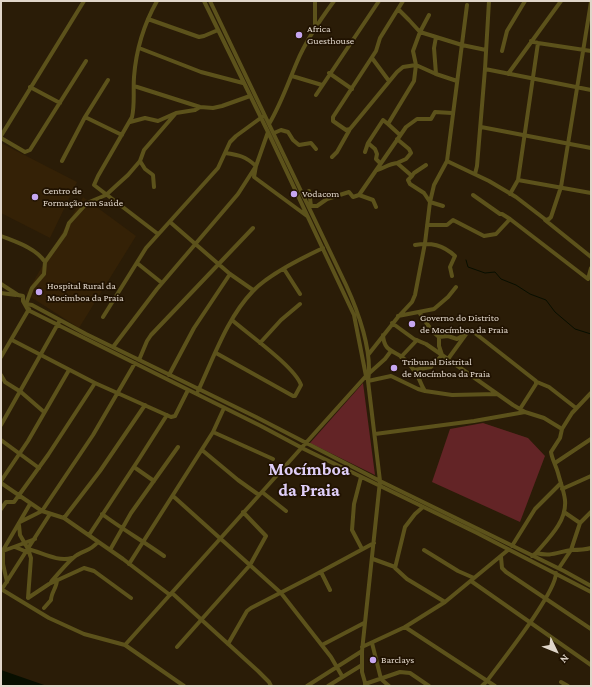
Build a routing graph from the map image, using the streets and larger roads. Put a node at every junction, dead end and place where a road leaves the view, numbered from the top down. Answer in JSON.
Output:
{"nodes":[{"id":1,"x":84,"y":1,"type":"edge"},
{"id":2,"x":157,"y":1,"type":"edge"},
{"id":3,"x":204,"y":1,"type":"edge"},
{"id":4,"x":210,"y":1,"type":"edge"},
{"id":5,"x":314,"y":1,"type":"edge"},
{"id":6,"x":334,"y":1,"type":"edge"},
{"id":7,"x":379,"y":1,"type":"edge"},
{"id":8,"x":403,"y":1,"type":"edge"},
{"id":9,"x":489,"y":1,"type":"edge"},
{"id":10,"x":525,"y":1,"type":"edge"},
{"id":11,"x":561,"y":1,"type":"edge"},
{"id":12,"x":591,"y":2,"type":"edge"},
{"id":13,"x":468,"y":5,"type":"dead end"},
{"id":14,"x":398,"y":9,"type":"junction"},
{"id":15,"x":429,"y":15,"type":"dead end"},
{"id":16,"x":590,"y":18,"type":"edge"},
{"id":17,"x":148,"y":19,"type":"junction"},
{"id":18,"x":315,"y":26,"type":"junction"},
{"id":19,"x":218,"y":30,"type":"junction"},
{"id":20,"x":420,"y":32,"type":"junction"},
{"id":21,"x":222,"y":34,"type":"junction"},
{"id":22,"x":436,"y":37,"type":"junction"},
{"id":23,"x":531,"y":41,"type":"junction"},
{"id":24,"x":538,"y":43,"type":"junction"},
{"id":25,"x":462,"y":45,"type":"junction"},
{"id":26,"x":139,"y":48,"type":"junction"},
{"id":27,"x":486,"y":50,"type":"junction"},
{"id":28,"x":584,"y":50,"type":"junction"},
{"id":29,"x":502,"y":51,"type":"dead end"},
{"id":30,"x":591,"y":51,"type":"edge"},
{"id":31,"x":372,"y":58,"type":"junction"},
{"id":32,"x":86,"y":61,"type":"dead end"},
{"id":33,"x":416,"y":65,"type":"junction"},
{"id":34,"x":486,"y":69,"type":"junction"},
{"id":35,"x":330,"y":74,"type":"junction"},
{"id":36,"x":436,"y":74,"type":"junction"},
{"id":37,"x":508,"y":74,"type":"junction"},
{"id":38,"x":292,"y":76,"type":"junction"},
{"id":39,"x":534,"y":79,"type":"junction"},
{"id":40,"x":108,"y":80,"type":"dead end"},
{"id":41,"x":389,"y":81,"type":"junction"},
{"id":42,"x":457,"y":81,"type":"junction"},
{"id":43,"x":243,"y":83,"type":"junction"},
{"id":44,"x":322,"y":85,"type":"junction"},
{"id":45,"x":134,"y":86,"type":"junction"},
{"id":46,"x":30,"y":87,"type":"junction"},
{"id":47,"x":578,"y":88,"type":"junction"},
{"id":48,"x":352,"y":89,"type":"junction"},
{"id":49,"x":591,"y":90,"type":"edge"},
{"id":50,"x":316,"y":95,"type":"dead end"},
{"id":51,"x":250,"y":96,"type":"junction"},
{"id":52,"x":60,"y":103,"type":"junction"},
{"id":53,"x":200,"y":107,"type":"junction"},
{"id":54,"x":176,"y":113,"type":"junction"},
{"id":55,"x":452,"y":113,"type":"junction"},
{"id":56,"x":85,"y":117,"type":"junction"},
{"id":57,"x":263,"y":117,"type":"junction"},
{"id":58,"x":130,"y":122,"type":"junction"},
{"id":59,"x":388,"y":124,"type":"junction"},
{"id":60,"x":267,"y":125,"type":"junction"},
{"id":61,"x":481,"y":127,"type":"junction"},
{"id":62,"x":350,"y":128,"type":"junction"},
{"id":63,"x":268,"y":132,"type":"junction"},
{"id":64,"x":274,"y":133,"type":"junction"},
{"id":65,"x":122,"y":135,"type":"junction"},
{"id":66,"x":1,"y":136,"type":"edge"},
{"id":67,"x":524,"y":136,"type":"junction"},
{"id":68,"x":398,"y":137,"type":"junction"},
{"id":69,"x":368,"y":144,"type":"junction"},
{"id":70,"x":568,"y":144,"type":"junction"},
{"id":71,"x":316,"y":148,"type":"dead end"},
{"id":72,"x":591,"y":148,"type":"edge"},
{"id":73,"x":365,"y":152,"type":"dead end"},
{"id":74,"x":225,"y":154,"type":"junction"},
{"id":75,"x":332,"y":157,"type":"dead end"},
{"id":76,"x":447,"y":160,"type":"junction"},
{"id":77,"x":62,"y":161,"type":"dead end"},
{"id":78,"x":140,"y":162,"type":"junction"},
{"id":79,"x":380,"y":163,"type":"junction"},
{"id":80,"x":397,"y":163,"type":"junction"},
{"id":81,"x":426,"y":165,"type":"dead end"},
{"id":82,"x":256,"y":166,"type":"junction"},
{"id":83,"x":377,"y":170,"type":"junction"},
{"id":84,"x":475,"y":174,"type":"junction"},
{"id":85,"x":412,"y":176,"type":"junction"},
{"id":86,"x":518,"y":180,"type":"junction"},
{"id":87,"x":561,"y":187,"type":"junction"},
{"id":88,"x":154,"y":188,"type":"dead end"},
{"id":89,"x":309,"y":191,"type":"dead end"},
{"id":90,"x":591,"y":193,"type":"edge"},
{"id":91,"x":510,"y":194,"type":"junction"},
{"id":92,"x":359,"y":195,"type":"junction"},
{"id":93,"x":473,"y":195,"type":"dead end"},
{"id":94,"x":106,"y":196,"type":"junction"},
{"id":95,"x":430,"y":202,"type":"junction"},
{"id":96,"x":443,"y":206,"type":"dead end"},
{"id":97,"x":376,"y":207,"type":"dead end"},
{"id":98,"x":308,"y":217,"type":"junction"},
{"id":99,"x":510,"y":219,"type":"junction"},
{"id":100,"x":545,"y":220,"type":"junction"},
{"id":101,"x":170,"y":222,"type":"junction"},
{"id":102,"x":427,"y":225,"type":"junction"},
{"id":103,"x":253,"y":228,"type":"dead end"},
{"id":104,"x":158,"y":234,"type":"junction"},
{"id":105,"x":1,"y":236,"type":"edge"},
{"id":106,"x":425,"y":243,"type":"junction"},
{"id":107,"x":196,"y":244,"type":"junction"},
{"id":108,"x":415,"y":245,"type":"dead end"},
{"id":109,"x":327,"y":246,"type":"junction"},
{"id":110,"x":322,"y":248,"type":"junction"},
{"id":111,"x":591,"y":257,"type":"edge"},
{"id":112,"x":45,"y":262,"type":"junction"},
{"id":113,"x":137,"y":263,"type":"junction"},
{"id":114,"x":219,"y":263,"type":"junction"},
{"id":115,"x":591,"y":268,"type":"edge"},
{"id":116,"x":284,"y":269,"type":"junction"},
{"id":117,"x":230,"y":274,"type":"junction"},
{"id":118,"x":452,"y":276,"type":"dead end"},
{"id":119,"x":162,"y":283,"type":"junction"},
{"id":120,"x":1,"y":284,"type":"edge"},
{"id":121,"x":456,"y":287,"type":"dead end"},
{"id":122,"x":253,"y":290,"type":"junction"},
{"id":123,"x":1,"y":293,"type":"edge"},
{"id":124,"x":300,"y":294,"type":"dead end"},
{"id":125,"x":18,"y":295,"type":"junction"},
{"id":126,"x":26,"y":304,"type":"junction"},
{"id":127,"x":300,"y":304,"type":"dead end"},
{"id":128,"x":32,"y":305,"type":"junction"},
{"id":129,"x":28,"y":310,"type":"junction"},
{"id":130,"x":418,"y":312,"type":"junction"},
{"id":131,"x":103,"y":317,"type":"dead end"},
{"id":132,"x":398,"y":317,"type":"junction"},
{"id":133,"x":60,"y":320,"type":"junction"},
{"id":134,"x":232,"y":320,"type":"junction"},
{"id":135,"x":392,"y":323,"type":"junction"},
{"id":136,"x":57,"y":325,"type":"junction"},
{"id":137,"x":469,"y":330,"type":"junction"},
{"id":138,"x":383,"y":335,"type":"junction"},
{"id":139,"x":439,"y":337,"type":"junction"},
{"id":140,"x":12,"y":340,"type":"junction"},
{"id":141,"x":417,"y":340,"type":"junction"},
{"id":142,"x":260,"y":343,"type":"junction"},
{"id":143,"x":113,"y":347,"type":"junction"},
{"id":144,"x":391,"y":352,"type":"junction"},
{"id":145,"x":216,"y":353,"type":"junction"},
{"id":146,"x":40,"y":355,"type":"junction"},
{"id":147,"x":368,"y":355,"type":"junction"},
{"id":148,"x":442,"y":355,"type":"junction"},
{"id":149,"x":1,"y":357,"type":"edge"},
{"id":150,"x":401,"y":357,"type":"junction"},
{"id":151,"x":448,"y":359,"type":"junction"},
{"id":152,"x":139,"y":360,"type":"junction"},
{"id":153,"x":135,"y":363,"type":"junction"},
{"id":154,"x":69,"y":370,"type":"junction"},
{"id":155,"x":414,"y":370,"type":"junction"},
{"id":156,"x":370,"y":372,"type":"junction"},
{"id":157,"x":169,"y":375,"type":"junction"},
{"id":158,"x":1,"y":376,"type":"edge"},
{"id":159,"x":366,"y":376,"type":"junction"},
{"id":160,"x":368,"y":381,"type":"junction"},
{"id":161,"x":537,"y":382,"type":"junction"},
{"id":162,"x":95,"y":383,"type":"junction"},
{"id":163,"x":198,"y":389,"type":"junction"},
{"id":164,"x":188,"y":390,"type":"junction"},
{"id":165,"x":425,"y":390,"type":"junction"},
{"id":166,"x":21,"y":392,"type":"junction"},
{"id":167,"x":117,"y":393,"type":"junction"},
{"id":168,"x":591,"y":393,"type":"edge"},
{"id":169,"x":196,"y":394,"type":"junction"},
{"id":170,"x":497,"y":394,"type":"junction"},
{"id":171,"x":145,"y":405,"type":"junction"},
{"id":172,"x":224,"y":408,"type":"junction"},
{"id":173,"x":576,"y":408,"type":"junction"},
{"id":174,"x":520,"y":409,"type":"junction"},
{"id":175,"x":44,"y":412,"type":"junction"},
{"id":176,"x":525,"y":412,"type":"junction"},
{"id":177,"x":167,"y":415,"type":"junction"},
{"id":178,"x":256,"y":417,"type":"junction"},
{"id":179,"x":253,"y":422,"type":"junction"},
{"id":180,"x":1,"y":425,"type":"edge"},
{"id":181,"x":562,"y":429,"type":"junction"},
{"id":182,"x":213,"y":432,"type":"junction"},
{"id":183,"x":375,"y":434,"type":"junction"},
{"id":184,"x":591,"y":439,"type":"edge"},
{"id":185,"x":1,"y":440,"type":"edge"},
{"id":186,"x":306,"y":442,"type":"junction"},
{"id":187,"x":178,"y":447,"type":"dead end"},
{"id":188,"x":301,"y":448,"type":"junction"},
{"id":189,"x":202,"y":450,"type":"junction"},
{"id":190,"x":20,"y":454,"type":"junction"},
{"id":191,"x":273,"y":459,"type":"dead end"},
{"id":192,"x":555,"y":463,"type":"junction"},
{"id":193,"x":134,"y":467,"type":"junction"},
{"id":194,"x":39,"y":468,"type":"junction"},
{"id":195,"x":591,"y":476,"type":"edge"},
{"id":196,"x":361,"y":477,"type":"junction"},
{"id":197,"x":154,"y":481,"type":"junction"},
{"id":198,"x":380,"y":481,"type":"junction"},
{"id":199,"x":1,"y":482,"type":"edge"},
{"id":200,"x":561,"y":483,"type":"junction"},
{"id":201,"x":380,"y":486,"type":"junction"},
{"id":202,"x":562,"y":489,"type":"junction"},
{"id":203,"x":260,"y":493,"type":"junction"},
{"id":204,"x":19,"y":496,"type":"junction"},
{"id":205,"x":173,"y":496,"type":"junction"},
{"id":206,"x":421,"y":500,"type":"junction"},
{"id":207,"x":30,"y":504,"type":"junction"},
{"id":208,"x":421,"y":506,"type":"junction"},
{"id":209,"x":1,"y":509,"type":"edge"},
{"id":210,"x":42,"y":511,"type":"junction"},
{"id":211,"x":286,"y":511,"type":"dead end"},
{"id":212,"x":243,"y":512,"type":"junction"},
{"id":213,"x":564,"y":512,"type":"junction"},
{"id":214,"x":591,"y":512,"type":"edge"},
{"id":215,"x":50,"y":514,"type":"junction"},
{"id":216,"x":102,"y":514,"type":"junction"},
{"id":217,"x":64,"y":518,"type":"junction"},
{"id":218,"x":20,"y":523,"type":"junction"},
{"id":219,"x":580,"y":523,"type":"junction"},
{"id":220,"x":122,"y":529,"type":"junction"},
{"id":221,"x":88,"y":535,"type":"junction"},
{"id":222,"x":220,"y":538,"type":"junction"},
{"id":223,"x":35,"y":539,"type":"junction"},
{"id":224,"x":144,"y":541,"type":"junction"},
{"id":225,"x":98,"y":542,"type":"junction"},
{"id":226,"x":374,"y":543,"type":"junction"},
{"id":227,"x":24,"y":544,"type":"junction"},
{"id":228,"x":512,"y":546,"type":"junction"},
{"id":229,"x":15,"y":547,"type":"junction"},
{"id":230,"x":591,"y":548,"type":"edge"},
{"id":231,"x":362,"y":549,"type":"junction"},
{"id":232,"x":28,"y":550,"type":"junction"},
{"id":233,"x":110,"y":550,"type":"junction"},
{"id":234,"x":424,"y":550,"type":"dead end"},
{"id":235,"x":508,"y":550,"type":"junction"},
{"id":236,"x":571,"y":550,"type":"junction"},
{"id":237,"x":2,"y":552,"type":"edge"},
{"id":238,"x":536,"y":553,"type":"junction"},
{"id":239,"x":164,"y":556,"type":"dead end"},
{"id":240,"x":532,"y":556,"type":"junction"},
{"id":241,"x":501,"y":557,"type":"junction"},
{"id":242,"x":73,"y":558,"type":"junction"},
{"id":243,"x":372,"y":559,"type":"junction"},
{"id":244,"x":129,"y":564,"type":"junction"},
{"id":245,"x":250,"y":565,"type":"junction"},
{"id":246,"x":395,"y":567,"type":"junction"},
{"id":247,"x":559,"y":568,"type":"junction"},
{"id":248,"x":321,"y":572,"type":"junction"},
{"id":249,"x":556,"y":573,"type":"junction"},
{"id":250,"x":57,"y":575,"type":"junction"},
{"id":251,"x":472,"y":580,"type":"junction"},
{"id":252,"x":57,"y":581,"type":"junction"},
{"id":253,"x":7,"y":582,"type":"junction"},
{"id":254,"x":49,"y":584,"type":"junction"},
{"id":255,"x":590,"y":585,"type":"edge"},
{"id":256,"x":2,"y":589,"type":"edge"},
{"id":257,"x":330,"y":590,"type":"dead end"},
{"id":258,"x":591,"y":592,"type":"edge"},
{"id":259,"x":281,"y":593,"type":"junction"},
{"id":260,"x":171,"y":594,"type":"junction"},
{"id":261,"x":131,"y":598,"type":"dead end"},
{"id":262,"x":545,"y":598,"type":"junction"},
{"id":263,"x":445,"y":602,"type":"junction"},
{"id":264,"x":44,"y":608,"type":"dead end"},
{"id":265,"x":201,"y":620,"type":"junction"},
{"id":266,"x":530,"y":622,"type":"junction"},
{"id":267,"x":364,"y":624,"type":"junction"},
{"id":268,"x":405,"y":627,"type":"junction"},
{"id":269,"x":591,"y":629,"type":"edge"},
{"id":270,"x":372,"y":643,"type":"junction"},
{"id":271,"x":228,"y":644,"type":"junction"},
{"id":272,"x":125,"y":645,"type":"junction"},
{"id":273,"x":322,"y":645,"type":"junction"},
{"id":274,"x":177,"y":647,"type":"dead end"},
{"id":275,"x":362,"y":649,"type":"junction"},
{"id":276,"x":362,"y":665,"type":"junction"},
{"id":277,"x":591,"y":665,"type":"edge"},
{"id":278,"x":336,"y":666,"type":"junction"},
{"id":279,"x":342,"y":676,"type":"junction"},
{"id":280,"x":381,"y":679,"type":"junction"},
{"id":281,"x":487,"y":681,"type":"junction"},
{"id":282,"x":561,"y":682,"type":"dead end"},
{"id":283,"x":366,"y":685,"type":"edge"},
{"id":284,"x":184,"y":686,"type":"edge"},
{"id":285,"x":271,"y":686,"type":"edge"},
{"id":286,"x":307,"y":686,"type":"edge"},
{"id":287,"x":328,"y":686,"type":"edge"},
{"id":288,"x":389,"y":686,"type":"edge"},
{"id":289,"x":429,"y":686,"type":"edge"},
{"id":290,"x":482,"y":686,"type":"edge"},
{"id":291,"x":495,"y":686,"type":"edge"},
{"id":292,"x":568,"y":686,"type":"edge"}],
"edges":[{"from":1,"to":46,"type":"street"},
{"from":2,"to":17,"type":"street"},
{"from":3,"to":19,"type":"street"},
{"from":4,"to":21,"type":"street"},
{"from":5,"to":18,"type":"street"},
{"from":6,"to":18,"type":"street"},
{"from":7,"to":35,"type":"street"},
{"from":8,"to":14,"type":"street"},
{"from":9,"to":27,"type":"street"},
{"from":10,"to":29,"type":"street"},
{"from":11,"to":23,"type":"street"},
{"from":12,"to":16,"type":"street"},
{"from":13,"to":25,"type":"street"},
{"from":14,"to":20,"type":"street"},
{"from":14,"to":31,"type":"street"},
{"from":15,"to":20,"type":"street"},
{"from":16,"to":28,"type":"street"},
{"from":17,"to":19,"type":"street"},
{"from":17,"to":26,"type":"street"},
{"from":18,"to":38,"type":"street"},
{"from":19,"to":21,"type":"street"},
{"from":20,"to":22,"type":"street"},
{"from":20,"to":33,"type":"street"},
{"from":21,"to":43,"type":"street"},
{"from":21,"to":57,"type":"street"},
{"from":22,"to":25,"type":"street"},
{"from":22,"to":36,"type":"street"},
{"from":23,"to":24,"type":"street"},
{"from":23,"to":37,"type":"street"},
{"from":24,"to":28,"type":"street"},
{"from":24,"to":39,"type":"street"},
{"from":25,"to":27,"type":"street"},
{"from":25,"to":42,"type":"street"},
{"from":26,"to":43,"type":"street"},
{"from":26,"to":45,"type":"street"},
{"from":27,"to":34,"type":"street"},
{"from":28,"to":30,"type":"street"},
{"from":28,"to":47,"type":"street"},
{"from":31,"to":41,"type":"street"},
{"from":31,"to":48,"type":"street"},
{"from":32,"to":52,"type":"street"},
{"from":33,"to":36,"type":"street"},
{"from":33,"to":41,"type":"street"},
{"from":33,"to":59,"type":"street"},
{"from":34,"to":37,"type":"street"},
{"from":34,"to":61,"type":"street"},
{"from":35,"to":44,"type":"street"},
{"from":35,"to":48,"type":"street"},
{"from":36,"to":42,"type":"street"},
{"from":37,"to":39,"type":"street"},
{"from":38,"to":44,"type":"street"},
{"from":38,"to":60,"type":"street"},
{"from":39,"to":47,"type":"street"},
{"from":39,"to":67,"type":"street"},
{"from":40,"to":56,"type":"street"},
{"from":41,"to":62,"type":"street"},
{"from":42,"to":55,"type":"street"},
{"from":43,"to":51,"type":"street"},
{"from":44,"to":50,"type":"street"},
{"from":45,"to":53,"type":"street"},
{"from":45,"to":58,"type":"street"},
{"from":46,"to":52,"type":"street"},
{"from":46,"to":66,"type":"street"},
{"from":47,"to":49,"type":"street"},
{"from":47,"to":70,"type":"street"},
{"from":48,"to":62,"type":"street"},
{"from":51,"to":53,"type":"street"},
{"from":51,"to":57,"type":"street"},
{"from":52,"to":66,"type":"street"},
{"from":53,"to":54,"type":"street"},
{"from":54,"to":58,"type":"street"},
{"from":54,"to":78,"type":"street"},
{"from":55,"to":68,"type":"street"},
{"from":55,"to":76,"type":"street"},
{"from":56,"to":65,"type":"street"},
{"from":56,"to":77,"type":"street"},
{"from":57,"to":60,"type":"street"},
{"from":57,"to":74,"type":"street"},
{"from":58,"to":65,"type":"street"},
{"from":59,"to":68,"type":"street"},
{"from":59,"to":69,"type":"street"},
{"from":60,"to":63,"type":"street"},
{"from":60,"to":64,"type":"street"},
{"from":61,"to":67,"type":"street"},
{"from":61,"to":84,"type":"street"},
{"from":62,"to":75,"type":"street"},
{"from":63,"to":82,"type":"street"},
{"from":63,"to":98,"type":"street"},
{"from":64,"to":71,"type":"street"},
{"from":64,"to":109,"type":"street"},
{"from":65,"to":94,"type":"street"},
{"from":67,"to":70,"type":"street"},
{"from":67,"to":86,"type":"street"},
{"from":68,"to":79,"type":"street"},
{"from":68,"to":80,"type":"street"},
{"from":69,"to":73,"type":"street"},
{"from":69,"to":79,"type":"street"},
{"from":70,"to":72,"type":"street"},
{"from":70,"to":87,"type":"street"},
{"from":74,"to":82,"type":"street"},
{"from":74,"to":101,"type":"street"},
{"from":76,"to":84,"type":"street"},
{"from":76,"to":95,"type":"street"},
{"from":78,"to":88,"type":"street"},
{"from":78,"to":94,"type":"street"},
{"from":79,"to":83,"type":"street"},
{"from":80,"to":83,"type":"street"},
{"from":80,"to":85,"type":"street"},
{"from":81,"to":85,"type":"street"},
{"from":82,"to":98,"type":"street"},
{"from":82,"to":107,"type":"street"},
{"from":83,"to":92,"type":"street"},
{"from":84,"to":91,"type":"street"},
{"from":85,"to":95,"type":"street"},
{"from":86,"to":87,"type":"street"},
{"from":86,"to":91,"type":"street"},
{"from":87,"to":90,"type":"street"},
{"from":87,"to":100,"type":"street"},
{"from":89,"to":92,"type":"street"},
{"from":91,"to":100,"type":"street"},
{"from":92,"to":97,"type":"street"},
{"from":93,"to":99,"type":"street"},
{"from":94,"to":104,"type":"street"},
{"from":94,"to":112,"type":"street"},
{"from":95,"to":96,"type":"street"},
{"from":95,"to":102,"type":"street"},
{"from":98,"to":110,"type":"street"},
{"from":99,"to":102,"type":"street"},
{"from":99,"to":115,"type":"street"},
{"from":100,"to":111,"type":"street"},
{"from":101,"to":104,"type":"street"},
{"from":101,"to":107,"type":"street"},
{"from":102,"to":106,"type":"street"},
{"from":103,"to":114,"type":"street"},
{"from":104,"to":113,"type":"street"},
{"from":105,"to":112,"type":"street"},
{"from":106,"to":108,"type":"street"},
{"from":106,"to":118,"type":"street"},
{"from":106,"to":132,"type":"street"},
{"from":107,"to":114,"type":"street"},
{"from":107,"to":119,"type":"street"},
{"from":109,"to":110,"type":"street"},
{"from":109,"to":147,"type":"street"},
{"from":110,"to":116,"type":"street"},
{"from":110,"to":159,"type":"street"},
{"from":112,"to":126,"type":"street"},
{"from":113,"to":119,"type":"street"},
{"from":113,"to":131,"type":"street"},
{"from":114,"to":117,"type":"street"},
{"from":114,"to":152,"type":"street"},
{"from":116,"to":122,"type":"street"},
{"from":116,"to":124,"type":"street"},
{"from":117,"to":122,"type":"street"},
{"from":117,"to":157,"type":"street"},
{"from":119,"to":143,"type":"street"},
{"from":120,"to":125,"type":"street"},
{"from":121,"to":130,"type":"street"},
{"from":122,"to":134,"type":"street"},
{"from":123,"to":125,"type":"street"},
{"from":125,"to":126,"type":"street"},
{"from":126,"to":128,"type":"street"},
{"from":126,"to":129,"type":"street"},
{"from":127,"to":142,"type":"street"},
{"from":128,"to":129,"type":"street"},
{"from":128,"to":133,"type":"street"},
{"from":129,"to":136,"type":"street"},
{"from":129,"to":140,"type":"street"},
{"from":130,"to":132,"type":"street"},
{"from":130,"to":139,"type":"street"},
{"from":132,"to":135,"type":"street"},
{"from":133,"to":136,"type":"street"},
{"from":133,"to":143,"type":"street"},
{"from":134,"to":142,"type":"street"},
{"from":134,"to":145,"type":"street"},
{"from":135,"to":138,"type":"street"},
{"from":135,"to":141,"type":"street"},
{"from":136,"to":146,"type":"street"},
{"from":136,"to":153,"type":"street"},
{"from":137,"to":139,"type":"street"},
{"from":137,"to":151,"type":"street"},
{"from":137,"to":161,"type":"street"},
{"from":138,"to":144,"type":"street"},
{"from":138,"to":147,"type":"street"},
{"from":139,"to":148,"type":"street"},
{"from":140,"to":146,"type":"street"},
{"from":140,"to":149,"type":"street"},
{"from":141,"to":148,"type":"street"},
{"from":141,"to":150,"type":"street"},
{"from":142,"to":145,"type":"street"},
{"from":143,"to":152,"type":"street"},
{"from":144,"to":150,"type":"street"},
{"from":144,"to":156,"type":"street"},
{"from":145,"to":163,"type":"street"},
{"from":146,"to":154,"type":"street"},
{"from":146,"to":166,"type":"street"},
{"from":147,"to":156,"type":"street"},
{"from":148,"to":151,"type":"street"},
{"from":148,"to":155,"type":"street"},
{"from":150,"to":155,"type":"street"},
{"from":151,"to":170,"type":"street"},
{"from":152,"to":157,"type":"street"},
{"from":153,"to":164,"type":"street"},
{"from":153,"to":167,"type":"street"},
{"from":154,"to":162,"type":"street"},
{"from":154,"to":175,"type":"street"},
{"from":155,"to":165,"type":"street"},
{"from":156,"to":159,"type":"street"},
{"from":156,"to":160,"type":"street"},
{"from":157,"to":163,"type":"street"},
{"from":158,"to":166,"type":"street"},
{"from":159,"to":160,"type":"street"},
{"from":159,"to":186,"type":"street"},
{"from":160,"to":165,"type":"street"},
{"from":160,"to":183,"type":"street"},
{"from":161,"to":173,"type":"street"},
{"from":161,"to":174,"type":"street"},
{"from":162,"to":167,"type":"street"},
{"from":162,"to":194,"type":"street"},
{"from":163,"to":169,"type":"street"},
{"from":163,"to":178,"type":"street"},
{"from":164,"to":169,"type":"street"},
{"from":164,"to":177,"type":"street"},
{"from":165,"to":170,"type":"street"},
{"from":166,"to":175,"type":"street"},
{"from":166,"to":180,"type":"street"},
{"from":167,"to":171,"type":"street"},
{"from":167,"to":210,"type":"street"},
{"from":168,"to":173,"type":"street"},
{"from":169,"to":172,"type":"street"},
{"from":170,"to":174,"type":"street"},
{"from":171,"to":177,"type":"street"},
{"from":171,"to":217,"type":"street"},
{"from":172,"to":179,"type":"street"},
{"from":172,"to":182,"type":"street"},
{"from":173,"to":181,"type":"street"},
{"from":174,"to":176,"type":"street"},
{"from":175,"to":190,"type":"street"},
{"from":176,"to":181,"type":"street"},
{"from":176,"to":183,"type":"street"},
{"from":177,"to":193,"type":"street"},
{"from":178,"to":179,"type":"street"},
{"from":178,"to":186,"type":"street"},
{"from":179,"to":188,"type":"street"},
{"from":181,"to":192,"type":"street"},
{"from":182,"to":189,"type":"street"},
{"from":182,"to":191,"type":"street"},
{"from":183,"to":198,"type":"street"},
{"from":184,"to":192,"type":"street"},
{"from":185,"to":190,"type":"street"},
{"from":186,"to":188,"type":"street"},
{"from":186,"to":198,"type":"street"},
{"from":187,"to":197,"type":"street"},
{"from":188,"to":196,"type":"street"},
{"from":188,"to":203,"type":"street"},
{"from":189,"to":203,"type":"street"},
{"from":189,"to":205,"type":"street"},
{"from":190,"to":194,"type":"street"},
{"from":190,"to":199,"type":"street"},
{"from":192,"to":200,"type":"street"},
{"from":193,"to":197,"type":"street"},
{"from":193,"to":216,"type":"street"},
{"from":194,"to":204,"type":"street"},
{"from":195,"to":202,"type":"street"},
{"from":196,"to":201,"type":"street"},
{"from":196,"to":231,"type":"street"},
{"from":197,"to":220,"type":"street"},
{"from":198,"to":201,"type":"street"},
{"from":198,"to":206,"type":"street"},
{"from":199,"to":204,"type":"street"},
{"from":200,"to":202,"type":"street"},
{"from":200,"to":228,"type":"street"},
{"from":201,"to":208,"type":"street"},
{"from":201,"to":226,"type":"street"},
{"from":202,"to":213,"type":"street"},
{"from":203,"to":211,"type":"street"},
{"from":203,"to":212,"type":"street"},
{"from":204,"to":207,"type":"street"},
{"from":204,"to":209,"type":"street"},
{"from":205,"to":222,"type":"street"},
{"from":205,"to":224,"type":"street"},
{"from":206,"to":208,"type":"street"},
{"from":206,"to":228,"type":"street"},
{"from":207,"to":210,"type":"street"},
{"from":207,"to":218,"type":"street"},
{"from":208,"to":235,"type":"street"},
{"from":208,"to":246,"type":"street"},
{"from":210,"to":215,"type":"street"},
{"from":210,"to":218,"type":"street"},
{"from":212,"to":222,"type":"street"},
{"from":212,"to":245,"type":"street"},
{"from":213,"to":219,"type":"street"},
{"from":213,"to":238,"type":"street"},
{"from":214,"to":219,"type":"street"},
{"from":215,"to":217,"type":"street"},
{"from":215,"to":223,"type":"street"},
{"from":216,"to":220,"type":"street"},
{"from":216,"to":221,"type":"street"},
{"from":217,"to":221,"type":"street"},
{"from":218,"to":227,"type":"street"},
{"from":218,"to":237,"type":"street"},
{"from":219,"to":236,"type":"street"},
{"from":220,"to":224,"type":"street"},
{"from":220,"to":233,"type":"street"},
{"from":221,"to":225,"type":"street"},
{"from":222,"to":245,"type":"street"},
{"from":222,"to":260,"type":"street"},
{"from":223,"to":227,"type":"street"},
{"from":223,"to":232,"type":"street"},
{"from":224,"to":239,"type":"street"},
{"from":224,"to":244,"type":"street"},
{"from":225,"to":233,"type":"street"},
{"from":225,"to":242,"type":"street"},
{"from":226,"to":231,"type":"street"},
{"from":226,"to":243,"type":"street"},
{"from":227,"to":229,"type":"street"},
{"from":227,"to":232,"type":"street"},
{"from":228,"to":240,"type":"street"},
{"from":229,"to":232,"type":"street"},
{"from":229,"to":237,"type":"street"},
{"from":230,"to":236,"type":"street"},
{"from":231,"to":248,"type":"street"},
{"from":232,"to":242,"type":"street"},
{"from":232,"to":253,"type":"street"},
{"from":232,"to":254,"type":"street"},
{"from":233,"to":244,"type":"street"},
{"from":234,"to":251,"type":"street"},
{"from":235,"to":241,"type":"street"},
{"from":235,"to":249,"type":"street"},
{"from":236,"to":238,"type":"street"},
{"from":236,"to":247,"type":"street"},
{"from":237,"to":253,"type":"street"},
{"from":238,"to":240,"type":"street"},
{"from":240,"to":247,"type":"street"},
{"from":241,"to":251,"type":"street"},
{"from":241,"to":262,"type":"street"},
{"from":242,"to":250,"type":"street"},
{"from":243,"to":246,"type":"street"},
{"from":243,"to":267,"type":"street"},
{"from":244,"to":260,"type":"street"},
{"from":245,"to":259,"type":"street"},
{"from":245,"to":265,"type":"street"},
{"from":246,"to":263,"type":"street"},
{"from":247,"to":255,"type":"street"},
{"from":248,"to":257,"type":"street"},
{"from":248,"to":259,"type":"street"},
{"from":249,"to":258,"type":"street"},
{"from":249,"to":262,"type":"street"},
{"from":250,"to":252,"type":"street"},
{"from":250,"to":254,"type":"street"},
{"from":251,"to":263,"type":"street"},
{"from":251,"to":266,"type":"street"},
{"from":252,"to":254,"type":"street"},
{"from":252,"to":261,"type":"street"},
{"from":252,"to":264,"type":"street"},
{"from":253,"to":256,"type":"street"},
{"from":256,"to":272,"type":"street"},
{"from":259,"to":271,"type":"street"},
{"from":259,"to":273,"type":"street"},
{"from":260,"to":265,"type":"street"},
{"from":260,"to":272,"type":"street"},
{"from":262,"to":266,"type":"street"},
{"from":262,"to":269,"type":"street"},
{"from":263,"to":268,"type":"street"},
{"from":265,"to":271,"type":"street"},
{"from":265,"to":274,"type":"street"},
{"from":266,"to":277,"type":"street"},
{"from":266,"to":281,"type":"street"},
{"from":267,"to":273,"type":"street"},
{"from":267,"to":275,"type":"street"},
{"from":268,"to":270,"type":"street"},
{"from":268,"to":281,"type":"street"},
{"from":270,"to":275,"type":"street"},
{"from":270,"to":280,"type":"street"},
{"from":271,"to":285,"type":"street"},
{"from":272,"to":284,"type":"street"},
{"from":273,"to":278,"type":"street"},
{"from":275,"to":276,"type":"street"},
{"from":275,"to":278,"type":"street"},
{"from":276,"to":279,"type":"street"},
{"from":276,"to":283,"type":"street"},
{"from":278,"to":279,"type":"street"},
{"from":278,"to":286,"type":"street"},
{"from":279,"to":287,"type":"street"},
{"from":280,"to":283,"type":"street"},
{"from":280,"to":288,"type":"street"},
{"from":280,"to":289,"type":"street"},
{"from":281,"to":290,"type":"street"},
{"from":281,"to":291,"type":"street"},
{"from":282,"to":292,"type":"street"}]}
